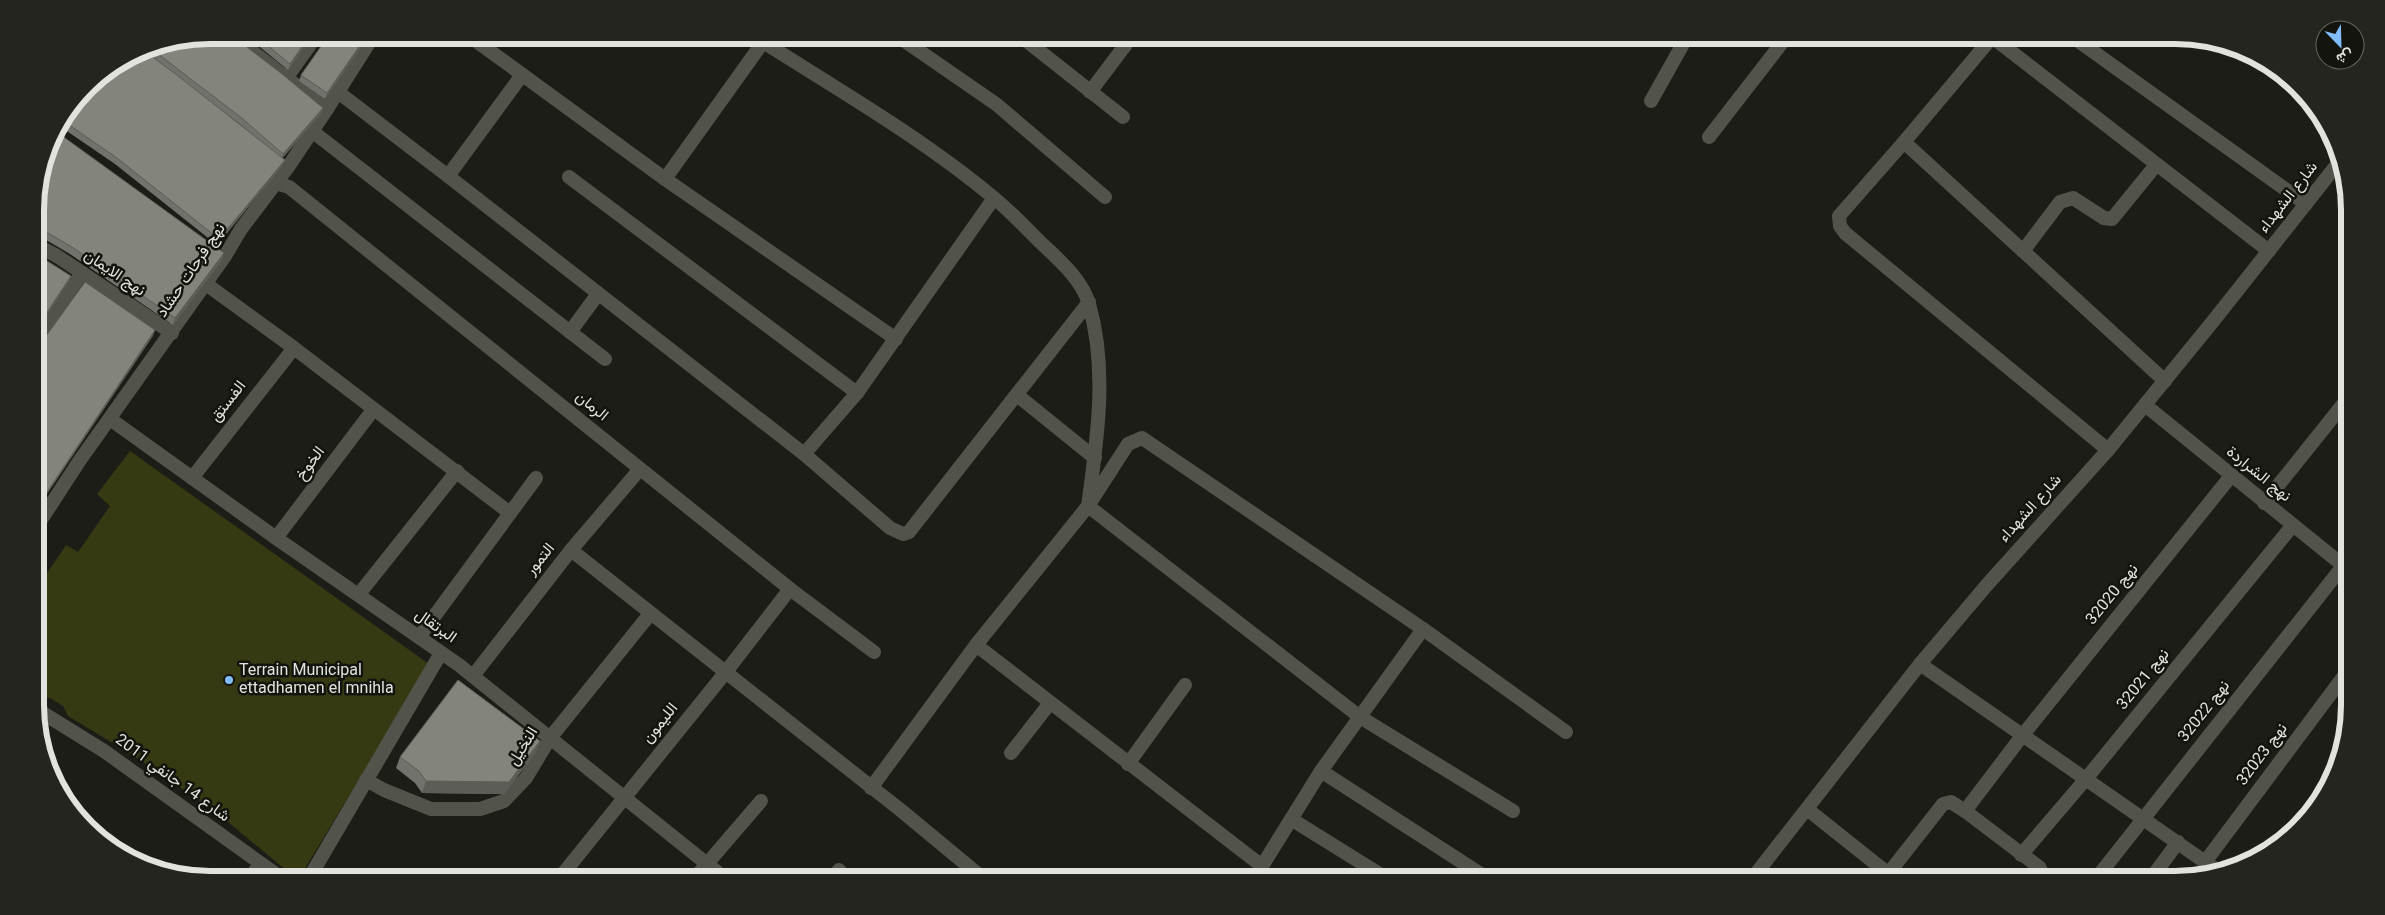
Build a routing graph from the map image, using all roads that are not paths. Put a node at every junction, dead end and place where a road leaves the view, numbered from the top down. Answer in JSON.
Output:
{"nodes":[{"id":1,"x":244,"y":44,"type":"edge"},
{"id":2,"x":311,"y":44,"type":"edge"},
{"id":3,"x":368,"y":44,"type":"edge"},
{"id":4,"x":480,"y":44,"type":"edge"},
{"id":5,"x":753,"y":44,"type":"edge"},
{"id":6,"x":766,"y":44,"type":"edge"},
{"id":7,"x":909,"y":44,"type":"edge"},
{"id":8,"x":1032,"y":44,"type":"edge"},
{"id":9,"x":1126,"y":44,"type":"edge"},
{"id":10,"x":1683,"y":44,"type":"edge"},
{"id":11,"x":1781,"y":44,"type":"edge"},
{"id":12,"x":1986,"y":44,"type":"edge"},
{"id":13,"x":2003,"y":44,"type":"edge"},
{"id":14,"x":2083,"y":44,"type":"edge"},
{"id":15,"x":522,"y":75,"type":"junction"},
{"id":16,"x":287,"y":77,"type":"junction"},
{"id":17,"x":338,"y":92,"type":"junction"},
{"id":18,"x":1090,"y":92,"type":"junction"},
{"id":19,"x":1651,"y":101,"type":"dead end"},
{"id":20,"x":327,"y":109,"type":"junction"},
{"id":21,"x":1123,"y":117,"type":"dead end"},
{"id":22,"x":312,"y":131,"type":"junction"},
{"id":23,"x":1709,"y":137,"type":"dead end"},
{"id":24,"x":1904,"y":142,"type":"junction"},
{"id":25,"x":2156,"y":165,"type":"junction"},
{"id":26,"x":2336,"y":166,"type":"edge"},
{"id":27,"x":448,"y":176,"type":"junction"},
{"id":28,"x":569,"y":177,"type":"dead end"},
{"id":29,"x":665,"y":179,"type":"junction"},
{"id":30,"x":283,"y":185,"type":"junction"},
{"id":31,"x":1104,"y":197,"type":"dead end"},
{"id":32,"x":994,"y":198,"type":"junction"},
{"id":33,"x":2306,"y":204,"type":"junction"},
{"id":34,"x":44,"y":250,"type":"edge"},
{"id":35,"x":2023,"y":251,"type":"junction"},
{"id":36,"x":2269,"y":251,"type":"junction"},
{"id":37,"x":82,"y":273,"type":"junction"},
{"id":38,"x":206,"y":284,"type":"junction"},
{"id":39,"x":598,"y":294,"type":"junction"},
{"id":40,"x":1089,"y":302,"type":"junction"},
{"id":41,"x":44,"y":327,"type":"edge"},
{"id":42,"x":570,"y":332,"type":"junction"},
{"id":43,"x":172,"y":334,"type":"junction"},
{"id":44,"x":896,"y":339,"type":"junction"},
{"id":45,"x":294,"y":348,"type":"junction"},
{"id":46,"x":605,"y":359,"type":"dead end"},
{"id":47,"x":2165,"y":381,"type":"junction"},
{"id":48,"x":858,"y":393,"type":"junction"},
{"id":49,"x":1017,"y":394,"type":"junction"},
{"id":50,"x":2145,"y":405,"type":"junction"},
{"id":51,"x":2341,"y":407,"type":"edge"},
{"id":52,"x":373,"y":410,"type":"junction"},
{"id":53,"x":110,"y":419,"type":"junction"},
{"id":54,"x":2108,"y":450,"type":"junction"},
{"id":55,"x":804,"y":454,"type":"junction"},
{"id":56,"x":1094,"y":458,"type":"junction"},
{"id":57,"x":640,"y":469,"type":"junction"},
{"id":58,"x":457,"y":471,"type":"junction"},
{"id":59,"x":2231,"y":476,"type":"junction"},
{"id":60,"x":192,"y":478,"type":"junction"},
{"id":61,"x":536,"y":478,"type":"dead end"},
{"id":62,"x":2264,"y":503,"type":"junction"},
{"id":63,"x":1088,"y":506,"type":"junction"},
{"id":64,"x":510,"y":513,"type":"junction"},
{"id":65,"x":44,"y":516,"type":"edge"},
{"id":66,"x":2293,"y":526,"type":"junction"},
{"id":67,"x":276,"y":538,"type":"junction"},
{"id":68,"x":571,"y":550,"type":"junction"},
{"id":69,"x":2341,"y":565,"type":"edge"},
{"id":70,"x":2341,"y":575,"type":"edge"},
{"id":71,"x":790,"y":589,"type":"junction"},
{"id":72,"x":359,"y":594,"type":"junction"},
{"id":73,"x":650,"y":614,"type":"junction"},
{"id":74,"x":1423,"y":629,"type":"junction"},
{"id":75,"x":419,"y":637,"type":"junction"},
{"id":76,"x":976,"y":645,"type":"junction"},
{"id":77,"x":874,"y":652,"type":"dead end"},
{"id":78,"x":441,"y":653,"type":"junction"},
{"id":79,"x":1920,"y":664,"type":"junction"},
{"id":80,"x":725,"y":673,"type":"junction"},
{"id":81,"x":472,"y":676,"type":"junction"},
{"id":82,"x":2341,"y":680,"type":"edge"},
{"id":83,"x":1185,"y":685,"type":"dead end"},
{"id":84,"x":1050,"y":703,"type":"junction"},
{"id":85,"x":44,"y":714,"type":"edge"},
{"id":86,"x":1360,"y":717,"type":"junction"},
{"id":87,"x":1566,"y":732,"type":"dead end"},
{"id":88,"x":2022,"y":736,"type":"junction"},
{"id":89,"x":550,"y":738,"type":"junction"},
{"id":90,"x":1011,"y":753,"type":"dead end"},
{"id":91,"x":1128,"y":764,"type":"junction"},
{"id":92,"x":1321,"y":771,"type":"junction"},
{"id":93,"x":366,"y":780,"type":"junction"},
{"id":94,"x":2085,"y":780,"type":"junction"},
{"id":95,"x":871,"y":788,"type":"junction"},
{"id":96,"x":626,"y":796,"type":"junction"},
{"id":97,"x":761,"y":801,"type":"dead end"},
{"id":98,"x":1807,"y":809,"type":"junction"},
{"id":99,"x":1513,"y":811,"type":"dead end"},
{"id":100,"x":1965,"y":811,"type":"junction"},
{"id":101,"x":2144,"y":818,"type":"junction"},
{"id":102,"x":1291,"y":819,"type":"junction"},
{"id":103,"x":2178,"y":842,"type":"junction"},
{"id":104,"x":2021,"y":855,"type":"junction"},
{"id":105,"x":2205,"y":862,"type":"junction"},
{"id":106,"x":705,"y":863,"type":"junction"},
{"id":107,"x":260,"y":864,"type":"junction"},
{"id":108,"x":1262,"y":866,"type":"junction"},
{"id":109,"x":2213,"y":867,"type":"edge"},
{"id":110,"x":255,"y":871,"type":"edge"},
{"id":111,"x":270,"y":871,"type":"edge"},
{"id":112,"x":313,"y":871,"type":"edge"},
{"id":113,"x":565,"y":871,"type":"edge"},
{"id":114,"x":699,"y":871,"type":"edge"},
{"id":115,"x":715,"y":871,"type":"edge"},
{"id":116,"x":974,"y":871,"type":"edge"},
{"id":117,"x":1260,"y":871,"type":"edge"},
{"id":118,"x":1375,"y":871,"type":"edge"},
{"id":119,"x":1476,"y":871,"type":"edge"},
{"id":120,"x":1758,"y":871,"type":"edge"},
{"id":121,"x":1884,"y":871,"type":"edge"},
{"id":122,"x":1896,"y":871,"type":"edge"},
{"id":123,"x":2041,"y":871,"type":"edge"},
{"id":124,"x":2102,"y":871,"type":"edge"},
{"id":125,"x":2157,"y":871,"type":"edge"}],
"edges":[{"from":1,"to":16,"type":"street"},
{"from":2,"to":16,"type":"street"},
{"from":3,"to":17,"type":"street","name":"نهج فرحات حشاد"},
{"from":4,"to":15,"type":"street"},
{"from":5,"to":29,"type":"street"},
{"from":6,"to":32,"type":"street"},
{"from":7,"to":31,"type":"street"},
{"from":8,"to":18,"type":"street"},
{"from":9,"to":18,"type":"street"},
{"from":10,"to":19,"type":"street"},
{"from":11,"to":23,"type":"street"},
{"from":12,"to":24,"type":"street"},
{"from":13,"to":25,"type":"street"},
{"from":14,"to":33,"type":"street"},
{"from":15,"to":27,"type":"street"},
{"from":15,"to":29,"type":"street"},
{"from":16,"to":20,"type":"street"},
{"from":17,"to":20,"type":"street","name":"نهج فرحات حشاد"},
{"from":17,"to":27,"type":"street"},
{"from":18,"to":21,"type":"street"},
{"from":20,"to":22,"type":"street","name":"نهج فرحات حشاد"},
{"from":22,"to":30,"type":"street","name":"نهج فرحات حشاد"},
{"from":22,"to":42,"type":"street"},
{"from":24,"to":35,"type":"street"},
{"from":24,"to":54,"type":"street"},
{"from":25,"to":35,"type":"street"},
{"from":25,"to":36,"type":"street"},
{"from":26,"to":33,"type":"street","name":"شارع الشهداء"},
{"from":27,"to":39,"type":"street"},
{"from":28,"to":48,"type":"street"},
{"from":29,"to":44,"type":"street"},
{"from":30,"to":38,"type":"street","name":"نهج فرحات حشاد"},
{"from":30,"to":57,"type":"street","name":"الرمان"},
{"from":32,"to":40,"type":"street"},
{"from":32,"to":44,"type":"street"},
{"from":33,"to":36,"type":"street","name":"شارع الشهداء"},
{"from":34,"to":37,"type":"street","name":"نهج الايمان"},
{"from":35,"to":47,"type":"street"},
{"from":36,"to":47,"type":"street","name":"شارع الشهداء"},
{"from":37,"to":41,"type":"street"},
{"from":37,"to":43,"type":"street","name":"نهج الايمان"},
{"from":38,"to":43,"type":"street","name":"نهج فرحات حشاد"},
{"from":38,"to":45,"type":"street"},
{"from":39,"to":42,"type":"street"},
{"from":39,"to":55,"type":"street"},
{"from":40,"to":49,"type":"street"},
{"from":40,"to":56,"type":"street"},
{"from":42,"to":46,"type":"street"},
{"from":43,"to":53,"type":"street","name":"نهج فرحات حشاد"},
{"from":44,"to":48,"type":"street"},
{"from":45,"to":52,"type":"street"},
{"from":45,"to":60,"type":"street","name":"الفستق"},
{"from":47,"to":50,"type":"street","name":"شارع الشهداء"},
{"from":48,"to":55,"type":"street"},
{"from":49,"to":55,"type":"street"},
{"from":49,"to":56,"type":"street"},
{"from":50,"to":54,"type":"street","name":"شارع الشهداء"},
{"from":50,"to":59,"type":"street","name":"نهج الشراردة"},
{"from":51,"to":62,"type":"street"},
{"from":52,"to":58,"type":"street"},
{"from":52,"to":67,"type":"street","name":"الخوخ"},
{"from":53,"to":60,"type":"street","name":"البرتقال"},
{"from":53,"to":65,"type":"street","name":"نهج فرحات حشاد"},
{"from":54,"to":79,"type":"street","name":"شارع الشهداء"},
{"from":56,"to":63,"type":"street"},
{"from":57,"to":68,"type":"street","name":"التمور"},
{"from":57,"to":71,"type":"street","name":"الرمان"},
{"from":58,"to":64,"type":"street"},
{"from":58,"to":72,"type":"street"},
{"from":59,"to":62,"type":"street","name":"نهج الشراردة"},
{"from":59,"to":88,"type":"street","name":"نهج 32020"},
{"from":60,"to":67,"type":"street","name":"البرتقال"},
{"from":61,"to":64,"type":"street"},
{"from":62,"to":66,"type":"street","name":"نهج الشراردة"},
{"from":63,"to":74,"type":"street"},
{"from":63,"to":76,"type":"street"},
{"from":63,"to":86,"type":"street"},
{"from":64,"to":75,"type":"street"},
{"from":66,"to":69,"type":"street","name":"نهج الشراردة"},
{"from":66,"to":94,"type":"street","name":"نهج 32021"},
{"from":67,"to":72,"type":"street","name":"البرتقال"},
{"from":68,"to":73,"type":"street"},
{"from":68,"to":81,"type":"street","name":"التمور"},
{"from":70,"to":101,"type":"street","name":"نهج 32022"},
{"from":71,"to":77,"type":"street","name":"الرمان"},
{"from":71,"to":80,"type":"street","name":"الليمون"},
{"from":72,"to":75,"type":"street","name":"البرتقال"},
{"from":73,"to":80,"type":"street"},
{"from":73,"to":89,"type":"street","name":"النخيل"},
{"from":74,"to":86,"type":"street"},
{"from":74,"to":87,"type":"street"},
{"from":75,"to":78,"type":"street","name":"البرتقال"},
{"from":76,"to":84,"type":"street"},
{"from":76,"to":95,"type":"street"},
{"from":78,"to":81,"type":"street","name":"البرتقال"},
{"from":78,"to":93,"type":"street"},
{"from":79,"to":88,"type":"street"},
{"from":79,"to":98,"type":"street","name":"شارع الشهداء"},
{"from":80,"to":95,"type":"street"},
{"from":80,"to":96,"type":"street","name":"الليمون"},
{"from":81,"to":89,"type":"street","name":"البرتقال"},
{"from":82,"to":105,"type":"street","name":"نهج 32023"},
{"from":83,"to":91,"type":"street"},
{"from":84,"to":90,"type":"street"},
{"from":84,"to":91,"type":"street"},
{"from":85,"to":107,"type":"street","name":"شارع 14 جانفي 2011"},
{"from":86,"to":92,"type":"street"},
{"from":86,"to":99,"type":"street"},
{"from":88,"to":94,"type":"street"},
{"from":88,"to":100,"type":"street","name":"نهج 32020"},
{"from":89,"to":93,"type":"street","name":"النخيل"},
{"from":89,"to":96,"type":"street","name":"البرتقال"},
{"from":91,"to":108,"type":"street"},
{"from":92,"to":102,"type":"street"},
{"from":92,"to":119,"type":"street"},
{"from":93,"to":112,"type":"street"},
{"from":94,"to":101,"type":"street"},
{"from":94,"to":104,"type":"street","name":"نهج 32021"},
{"from":95,"to":116,"type":"street"},
{"from":96,"to":106,"type":"street","name":"البرتقال"},
{"from":96,"to":113,"type":"street","name":"الليمون"},
{"from":97,"to":106,"type":"street"},
{"from":98,"to":120,"type":"street","name":"شارع الشهداء"},
{"from":98,"to":121,"type":"street"},
{"from":100,"to":104,"type":"street"},
{"from":100,"to":122,"type":"street"},
{"from":101,"to":103,"type":"street"},
{"from":101,"to":124,"type":"street","name":"نهج 32022"},
{"from":102,"to":108,"type":"street"},
{"from":102,"to":118,"type":"street"},
{"from":103,"to":105,"type":"street"},
{"from":103,"to":125,"type":"street"},
{"from":104,"to":123,"type":"street"},
{"from":105,"to":109,"type":"street"},
{"from":106,"to":114,"type":"street"},
{"from":106,"to":115,"type":"street","name":"البرتقال"},
{"from":107,"to":110,"type":"street"},
{"from":107,"to":111,"type":"street","name":"شارع 14 جانفي 2011"},
{"from":108,"to":117,"type":"street"}]}
